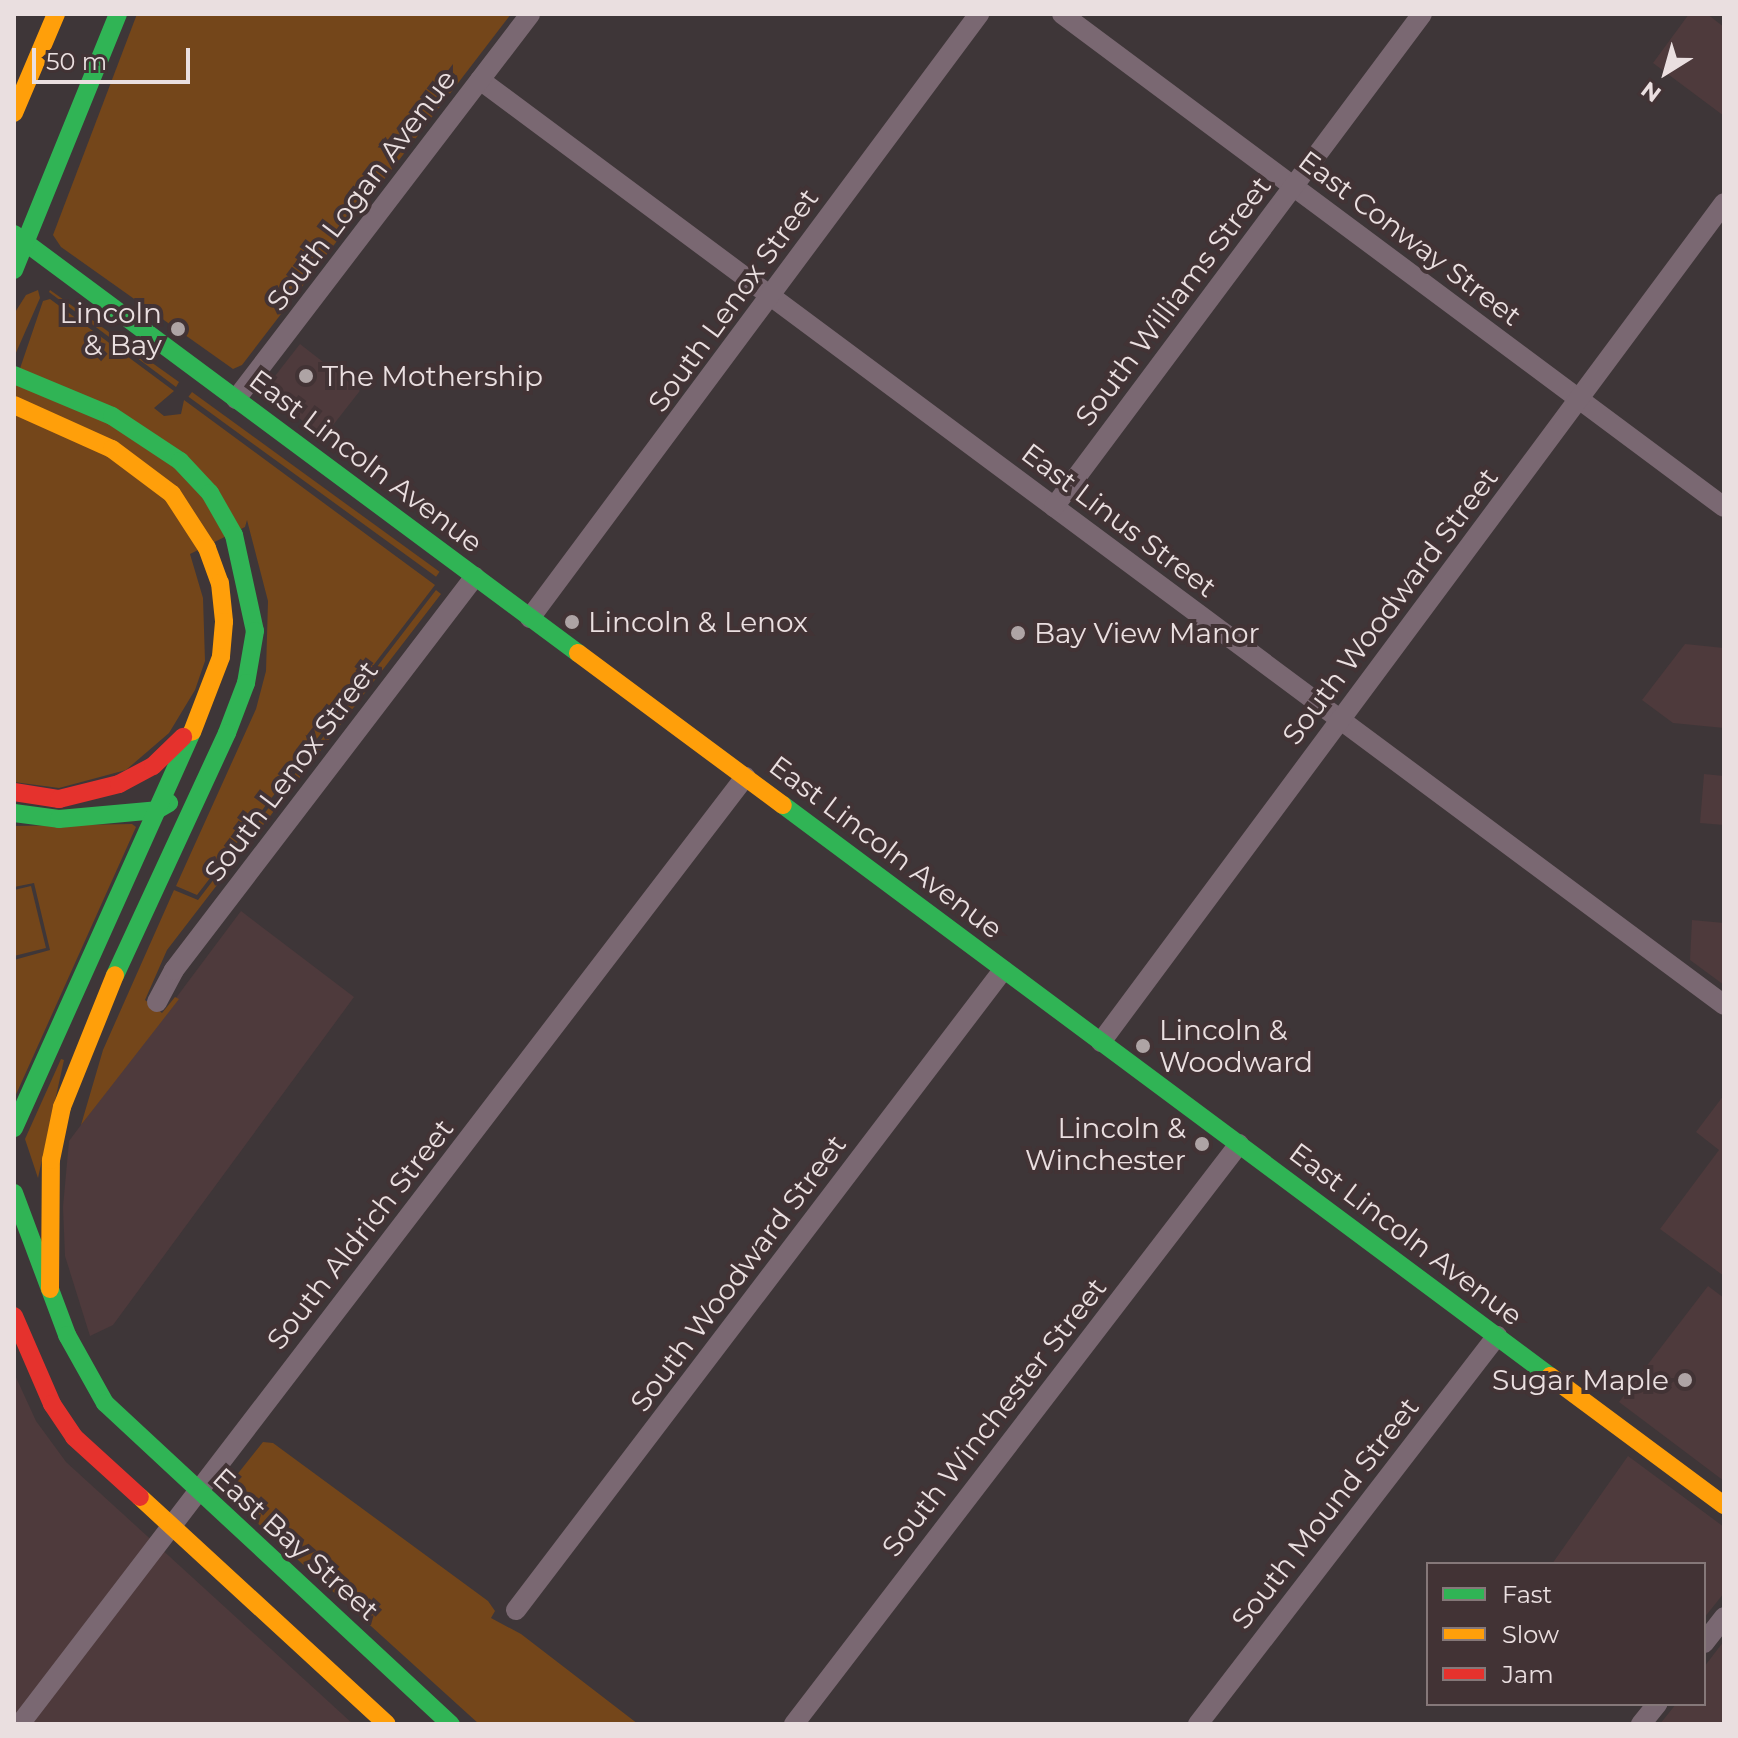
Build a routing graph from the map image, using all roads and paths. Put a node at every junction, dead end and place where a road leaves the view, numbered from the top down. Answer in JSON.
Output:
{"nodes":[{"id":1,"x":56,"y":14,"type":"edge"},
{"id":2,"x":118,"y":14,"type":"edge"},
{"id":3,"x":530,"y":14,"type":"edge"},
{"id":4,"x":979,"y":14,"type":"edge"},
{"id":5,"x":1062,"y":14,"type":"edge"},
{"id":6,"x":1422,"y":14,"type":"edge"},
{"id":7,"x":480,"y":80,"type":"junction"},
{"id":8,"x":14,"y":113,"type":"edge"},
{"id":9,"x":1293,"y":186,"type":"junction"},
{"id":10,"x":1724,"y":203,"type":"edge"},
{"id":11,"x":20,"y":239,"type":"edge"},
{"id":12,"x":14,"y":270,"type":"edge"},
{"id":13,"x":771,"y":296,"type":"junction"},
{"id":14,"x":14,"y":375,"type":"edge"},
{"id":15,"x":236,"y":399,"type":"junction"},
{"id":16,"x":1579,"y":399,"type":"junction"},
{"id":17,"x":14,"y":405,"type":"edge"},
{"id":18,"x":1054,"y":507,"type":"junction"},
{"id":19,"x":1724,"y":507,"type":"edge"},
{"id":20,"x":475,"y":577,"type":"junction"},
{"id":21,"x":530,"y":618,"type":"junction"},
{"id":22,"x":1340,"y":720,"type":"junction"},
{"id":23,"x":196,"y":722,"type":"junction"},
{"id":24,"x":745,"y":777,"type":"junction"},
{"id":25,"x":204,"y":782,"type":"junction"},
{"id":26,"x":14,"y":792,"type":"edge"},
{"id":27,"x":157,"y":810,"type":"junction"},
{"id":28,"x":14,"y":813,"type":"edge"},
{"id":29,"x":1003,"y":970,"type":"junction"},
{"id":30,"x":157,"y":1002,"type":"dead end"},
{"id":31,"x":1724,"y":1005,"type":"edge"},
{"id":32,"x":1101,"y":1042,"type":"junction"},
{"id":33,"x":14,"y":1128,"type":"edge"},
{"id":34,"x":1239,"y":1144,"type":"junction"},
{"id":35,"x":14,"y":1193,"type":"edge"},
{"id":36,"x":50,"y":1289,"type":"junction"},
{"id":37,"x":14,"y":1316,"type":"edge"},
{"id":38,"x":1497,"y":1336,"type":"junction"},
{"id":39,"x":197,"y":1493,"type":"junction"},
{"id":40,"x":1724,"y":1505,"type":"edge"},
{"id":41,"x":171,"y":1527,"type":"junction"},
{"id":42,"x":516,"y":1610,"type":"dead end"},
{"id":43,"x":1724,"y":1617,"type":"edge"},
{"id":44,"x":1706,"y":1640,"type":"edge"},
{"id":45,"x":1655,"y":1706,"type":"edge"},
{"id":46,"x":20,"y":1724,"type":"edge"},
{"id":47,"x":387,"y":1724,"type":"edge"},
{"id":48,"x":451,"y":1724,"type":"edge"},
{"id":49,"x":794,"y":1724,"type":"edge"},
{"id":50,"x":1198,"y":1724,"type":"edge"},
{"id":51,"x":1641,"y":1724,"type":"edge"}],
"edges":[{"from":1,"to":8,"type":"main road"},
{"from":2,"to":11,"type":"main road"},
{"from":3,"to":7,"type":"street","name":"South Logan Avenue"},
{"from":4,"to":13,"type":"street","name":"South Lenox Street"},
{"from":5,"to":9,"type":"street","name":"East Conway Street"},
{"from":6,"to":9,"type":"street","name":"South Williams Street"},
{"from":7,"to":13,"type":"street","name":"East Linus Street"},
{"from":7,"to":15,"type":"street","name":"South Logan Avenue"},
{"from":9,"to":16,"type":"street","name":"East Conway Street"},
{"from":9,"to":18,"type":"street","name":"South Williams Street"},
{"from":10,"to":16,"type":"street","name":"South Woodward Street"},
{"from":11,"to":12,"type":"main road"},
{"from":11,"to":15,"type":"main road","name":"East Lincoln Avenue"},
{"from":13,"to":18,"type":"street","name":"East Linus Street"},
{"from":13,"to":21,"type":"street","name":"South Lenox Street"},
{"from":14,"to":25,"type":"main road"},
{"from":15,"to":20,"type":"main road","name":"East Lincoln Avenue"},
{"from":16,"to":19,"type":"street","name":"East Conway Street"},
{"from":16,"to":22,"type":"street","name":"South Woodward Street"},
{"from":17,"to":23,"type":"main road"},
{"from":18,"to":22,"type":"street","name":"East Linus Street"},
{"from":20,"to":21,"type":"main road","name":"East Lincoln Avenue"},
{"from":20,"to":30,"type":"street","name":"South Lenox Street"},
{"from":21,"to":24,"type":"main road","name":"East Lincoln Avenue"},
{"from":22,"to":31,"type":"street","name":"East Linus Street"},
{"from":22,"to":32,"type":"street","name":"South Woodward Street"},
{"from":23,"to":26,"type":"main road"},
{"from":23,"to":27,"type":"main road"},
{"from":24,"to":29,"type":"main road","name":"East Lincoln Avenue"},
{"from":24,"to":39,"type":"street","name":"South Aldrich Street"},
{"from":25,"to":27,"type":"main road"},
{"from":25,"to":36,"type":"main road"},
{"from":27,"to":28,"type":"main road"},
{"from":27,"to":33,"type":"main road"},
{"from":29,"to":32,"type":"main road","name":"East Lincoln Avenue"},
{"from":29,"to":42,"type":"street","name":"South Woodward Street"},
{"from":32,"to":34,"type":"main road","name":"East Lincoln Avenue"},
{"from":34,"to":38,"type":"main road","name":"East Lincoln Avenue"},
{"from":34,"to":49,"type":"street","name":"South Winchester Street"},
{"from":35,"to":36,"type":"main road","name":"East Bay Street"},
{"from":36,"to":39,"type":"main road","name":"East Bay Street"},
{"from":37,"to":41,"type":"main road"},
{"from":38,"to":40,"type":"main road","name":"East Lincoln Avenue"},
{"from":38,"to":50,"type":"street","name":"South Mound Street"},
{"from":39,"to":41,"type":"street","name":"South Aldrich Street"},
{"from":39,"to":48,"type":"main road","name":"East Bay Street"},
{"from":41,"to":46,"type":"street","name":"South Aldrich Street"},
{"from":41,"to":47,"type":"main road"},
{"from":43,"to":44,"type":"street"},
{"from":45,"to":51,"type":"street"}]}
